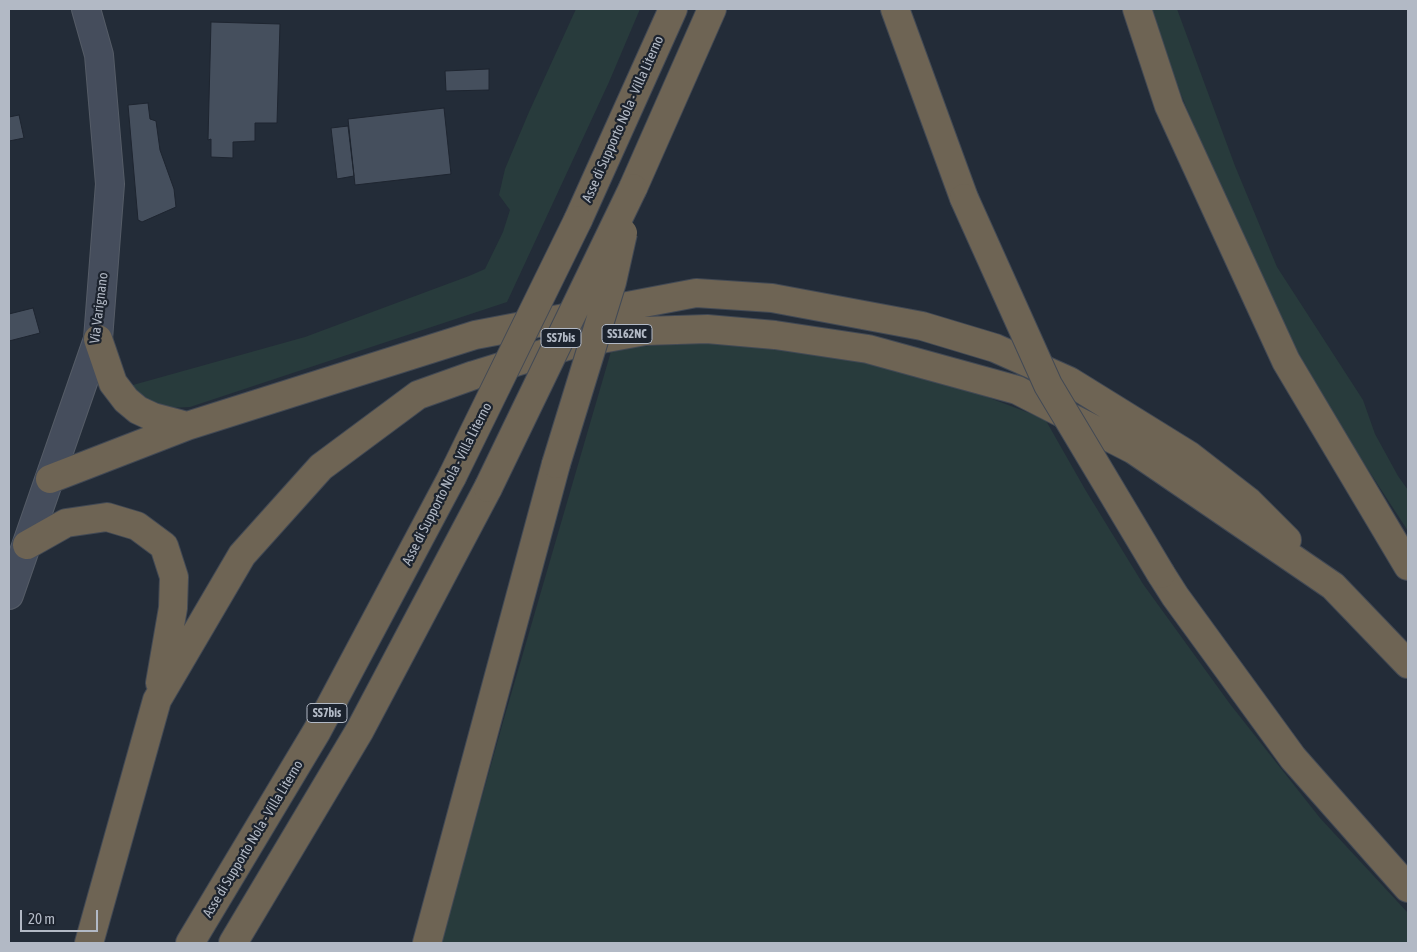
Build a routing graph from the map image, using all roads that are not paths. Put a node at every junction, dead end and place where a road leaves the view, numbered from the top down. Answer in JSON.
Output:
{"nodes":[{"id":1,"x":86,"y":9,"type":"edge"},
{"id":2,"x":673,"y":9,"type":"edge"},
{"id":3,"x":712,"y":9,"type":"edge"},
{"id":4,"x":896,"y":9,"type":"edge"},
{"id":5,"x":1137,"y":9,"type":"edge"},
{"id":6,"x":633,"y":188,"type":"junction"},
{"id":7,"x":98,"y":339,"type":"junction"},
{"id":8,"x":187,"y":426,"type":"junction"},
{"id":9,"x":50,"y":480,"type":"junction"},
{"id":10,"x":27,"y":545,"type":"junction"},
{"id":11,"x":1408,"y":566,"type":"edge"},
{"id":12,"x":1333,"y":586,"type":"junction"},
{"id":13,"x":9,"y":595,"type":"edge"},
{"id":14,"x":1408,"y":664,"type":"edge"},
{"id":15,"x":158,"y":700,"type":"junction"},
{"id":16,"x":1408,"y":888,"type":"edge"},
{"id":17,"x":89,"y":943,"type":"edge"},
{"id":18,"x":190,"y":943,"type":"edge"},
{"id":19,"x":233,"y":943,"type":"edge"},
{"id":20,"x":427,"y":943,"type":"edge"}],
"edges":[{"from":1,"to":7,"type":"main road","name":"Via Varignano"},
{"from":2,"to":18,"type":"highway","name":"Asse di Supporto Nola - Villa Literno","number":"SS7bis","bridge":true},
{"from":3,"to":6,"type":"highway","number":"SS7bis"},
{"from":4,"to":16,"type":"highway","bridge":true},
{"from":5,"to":11,"type":"highway"},
{"from":6,"to":19,"type":"highway","number":"SS7bis","bridge":true},
{"from":6,"to":20,"type":"highway","bridge":true},
{"from":7,"to":8,"type":"highway"},
{"from":7,"to":9,"type":"main road","name":"Via Varignano"},
{"from":8,"to":9,"type":"highway"},
{"from":8,"to":12,"type":"highway"},
{"from":9,"to":10,"type":"main road","name":"Via Varignano"},
{"from":10,"to":13,"type":"main road","name":"Via Varignano"},
{"from":10,"to":15,"type":"highway"},
{"from":12,"to":14,"type":"highway","number":"SS162NC"},
{"from":12,"to":15,"type":"highway","number":"SS162NC"},
{"from":15,"to":17,"type":"highway","number":"SS162NC"}]}
